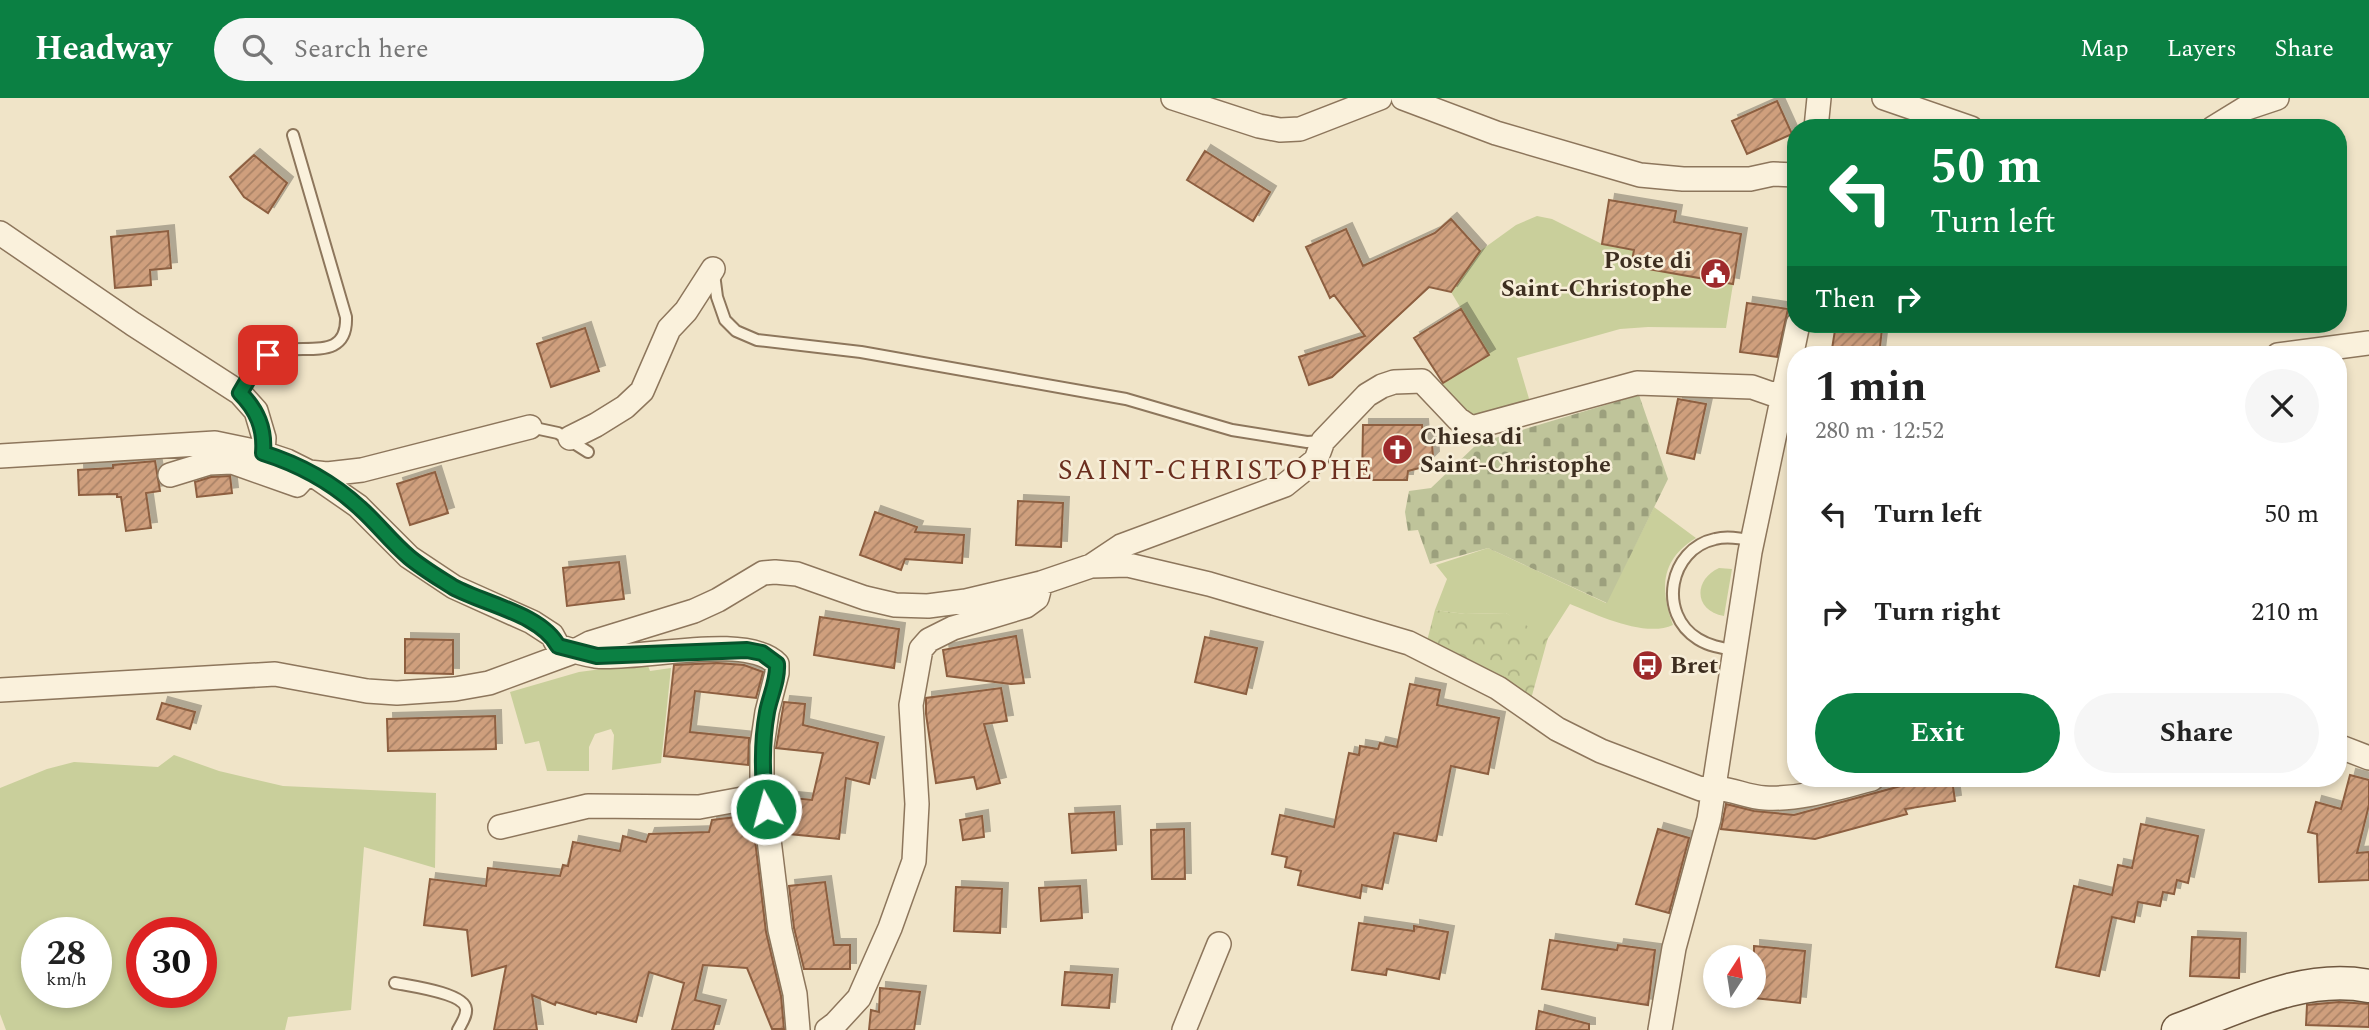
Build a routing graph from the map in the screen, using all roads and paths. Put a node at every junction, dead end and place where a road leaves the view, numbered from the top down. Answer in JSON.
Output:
{"nodes":[{"id":1,"x":1173,"y":98,"type":"edge"},
{"id":2,"x":1380,"y":98,"type":"edge"},
{"id":3,"x":1403,"y":98,"type":"edge"},
{"id":4,"x":1819,"y":98,"type":"edge"},
{"id":5,"x":1884,"y":98,"type":"edge"},
{"id":6,"x":2277,"y":98,"type":"edge"},
{"id":7,"x":1211,"y":104,"type":"edge"},
{"id":8,"x":1817,"y":119,"type":"edge"},
{"id":9,"x":1945,"y":119,"type":"edge"},
{"id":10,"x":2228,"y":119,"type":"edge"},
{"id":11,"x":293,"y":135,"type":"dead end"},
{"id":12,"x":1787,"y":175,"type":"edge"},
{"id":13,"x":0,"y":233,"type":"edge"},
{"id":14,"x":713,"y":269,"type":"joint"},
{"id":15,"x":2369,"y":343,"type":"edge"},
{"id":16,"x":2346,"y":346,"type":"edge"},
{"id":17,"x":1787,"y":389,"type":"edge"},
{"id":18,"x":240,"y":393,"type":"junction"},
{"id":19,"x":1787,"y":400,"type":"edge"},
{"id":20,"x":530,"y":426,"type":"joint"},
{"id":21,"x":570,"y":438,"type":"junction"},
{"id":22,"x":1323,"y":441,"type":"junction"},
{"id":23,"x":588,"y":452,"type":"dead end"},
{"id":24,"x":263,"y":453,"type":"junction"},
{"id":25,"x":0,"y":456,"type":"edge"},
{"id":26,"x":309,"y":472,"type":"junction"},
{"id":27,"x":170,"y":475,"type":"dead end"},
{"id":28,"x":1752,"y":541,"type":"junction"},
{"id":29,"x":1091,"y":566,"type":"junction"},
{"id":30,"x":1041,"y":583,"type":"junction"},
{"id":31,"x":1734,"y":650,"type":"junction"},
{"id":32,"x":573,"y":652,"type":"junction"},
{"id":33,"x":0,"y":690,"type":"edge"},
{"id":34,"x":2347,"y":749,"type":"edge"},
{"id":35,"x":2369,"y":758,"type":"edge"},
{"id":36,"x":1713,"y":786,"type":"junction"},
{"id":37,"x":1839,"y":787,"type":"edge"},
{"id":38,"x":765,"y":795,"type":"junction"},
{"id":39,"x":500,"y":827,"type":"dead end"},
{"id":40,"x":1219,"y":944,"type":"dead end"},
{"id":41,"x":395,"y":983,"type":"dead end"},
{"id":42,"x":2369,"y":986,"type":"edge"},
{"id":43,"x":2231,"y":1021,"type":"edge"},
{"id":44,"x":458,"y":1030,"type":"edge"},
{"id":45,"x":798,"y":1030,"type":"edge"},
{"id":46,"x":827,"y":1030,"type":"edge"},
{"id":47,"x":1184,"y":1030,"type":"edge"},
{"id":48,"x":1660,"y":1030,"type":"edge"},
{"id":49,"x":2178,"y":1030,"type":"edge"}],
"edges":[{"from":1,"to":7,"type":"street"},
{"from":2,"to":7,"type":"street"},
{"from":3,"to":12,"type":"street"},
{"from":4,"to":8,"type":"street"},
{"from":5,"to":9,"type":"street"},
{"from":6,"to":10,"type":"street"},
{"from":11,"to":18,"type":"lane"},
{"from":13,"to":18,"type":"street"},
{"from":14,"to":21,"type":"street"},
{"from":14,"to":22,"type":"lane"},
{"from":15,"to":16,"type":"street"},
{"from":17,"to":22,"type":"street"},
{"from":18,"to":24,"type":"street"},
{"from":19,"to":28,"type":"street"},
{"from":20,"to":21,"type":"lane"},
{"from":20,"to":26,"type":"street"},
{"from":21,"to":23,"type":"lane"},
{"from":22,"to":29,"type":"street"},
{"from":24,"to":25,"type":"street"},
{"from":24,"to":26,"type":"street"},
{"from":26,"to":27,"type":"street"},
{"from":26,"to":32,"type":"street"},
{"from":28,"to":31,"type":"street"},
{"from":28,"to":31,"type":"lane"},
{"from":29,"to":30,"type":"street"},
{"from":29,"to":36,"type":"street"},
{"from":30,"to":32,"type":"street"},
{"from":30,"to":46,"type":"street"},
{"from":31,"to":36,"type":"street"},
{"from":32,"to":33,"type":"street"},
{"from":32,"to":38,"type":"street"},
{"from":34,"to":35,"type":"street"},
{"from":36,"to":37,"type":"street"},
{"from":36,"to":48,"type":"street"},
{"from":38,"to":39,"type":"street"},
{"from":38,"to":45,"type":"street"},
{"from":40,"to":47,"type":"street"},
{"from":41,"to":44,"type":"lane"},
{"from":42,"to":43,"type":"street"},
{"from":43,"to":49,"type":"street"}]}
